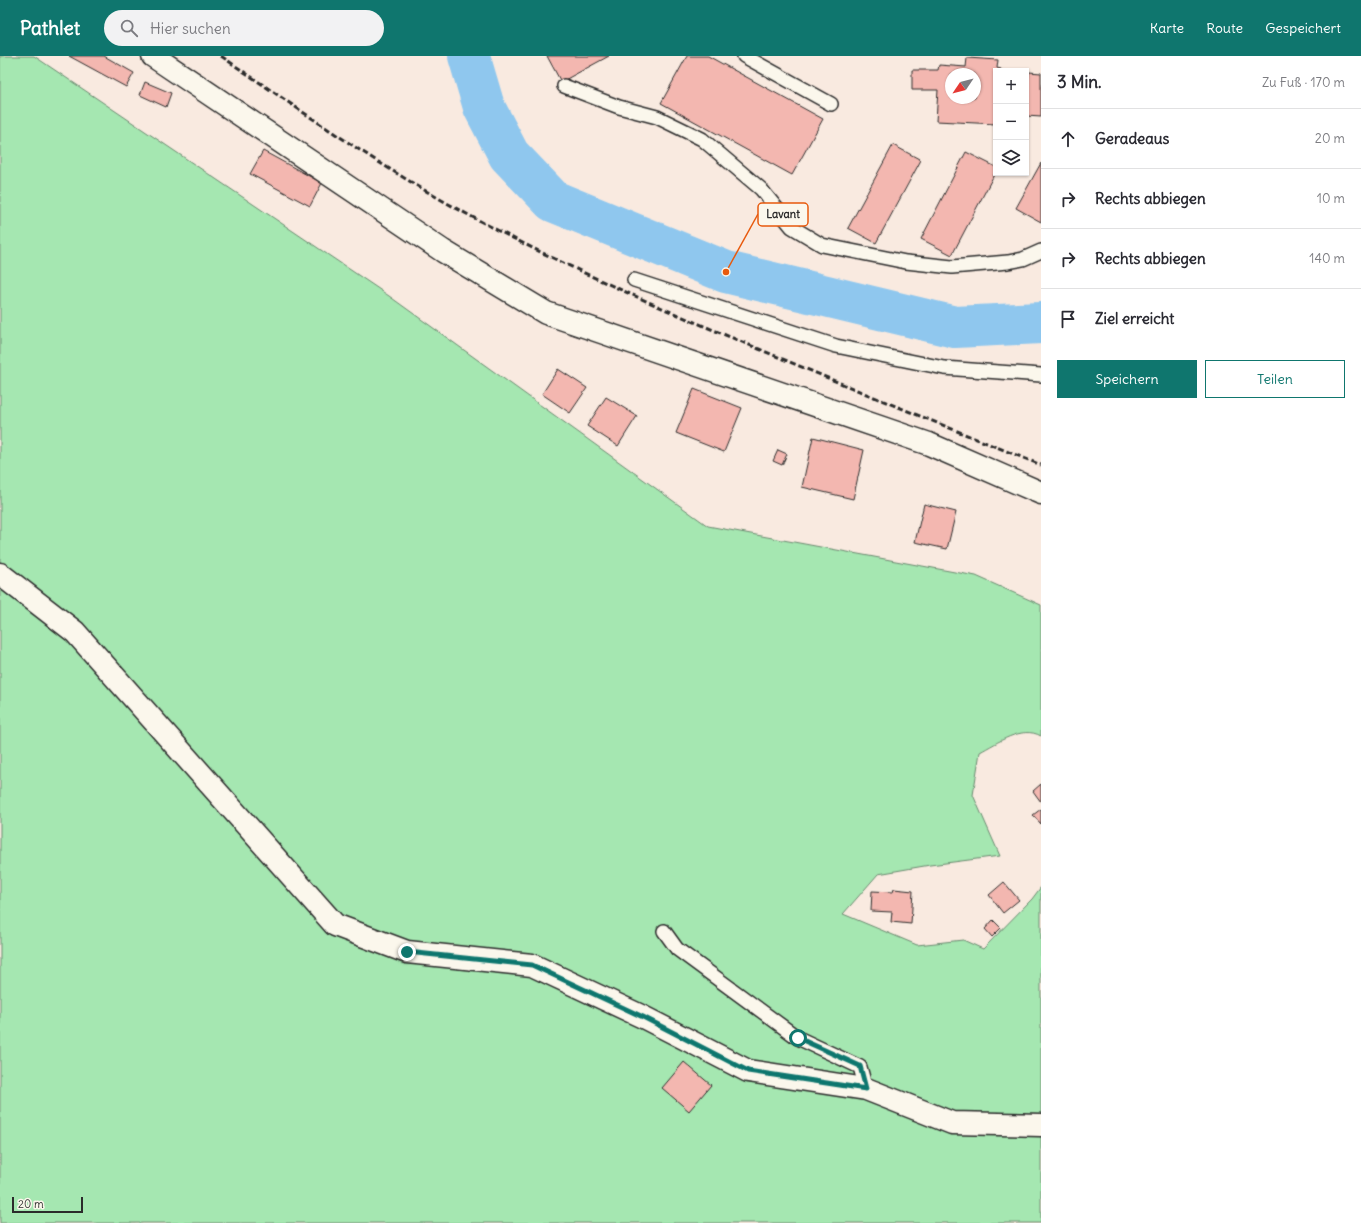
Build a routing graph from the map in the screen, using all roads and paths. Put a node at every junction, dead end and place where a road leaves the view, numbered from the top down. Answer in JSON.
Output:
{"nodes":[{"id":1,"x":153,"y":56,"type":"edge"},
{"id":2,"x":744,"y":56,"type":"edge"},
{"id":3,"x":564,"y":86,"type":"dead end"},
{"id":4,"x":831,"y":104,"type":"dead end"},
{"id":5,"x":1041,"y":251,"type":"edge"},
{"id":6,"x":634,"y":280,"type":"dead end"},
{"id":7,"x":1041,"y":375,"type":"edge"},
{"id":8,"x":1041,"y":492,"type":"edge"},
{"id":9,"x":0,"y":574,"type":"edge"},
{"id":10,"x":664,"y":930,"type":"dead end"},
{"id":11,"x":866,"y":1089,"type":"junction"},
{"id":12,"x":1041,"y":1125,"type":"edge"}],
"edges":[{"from":1,"to":8,"type":"street"},
{"from":2,"to":4,"type":"lane"},
{"from":3,"to":5,"type":"lane"},
{"from":6,"to":7,"type":"lane"},
{"from":9,"to":11,"type":"street"},
{"from":10,"to":11,"type":"lane"},
{"from":11,"to":12,"type":"street"}]}
